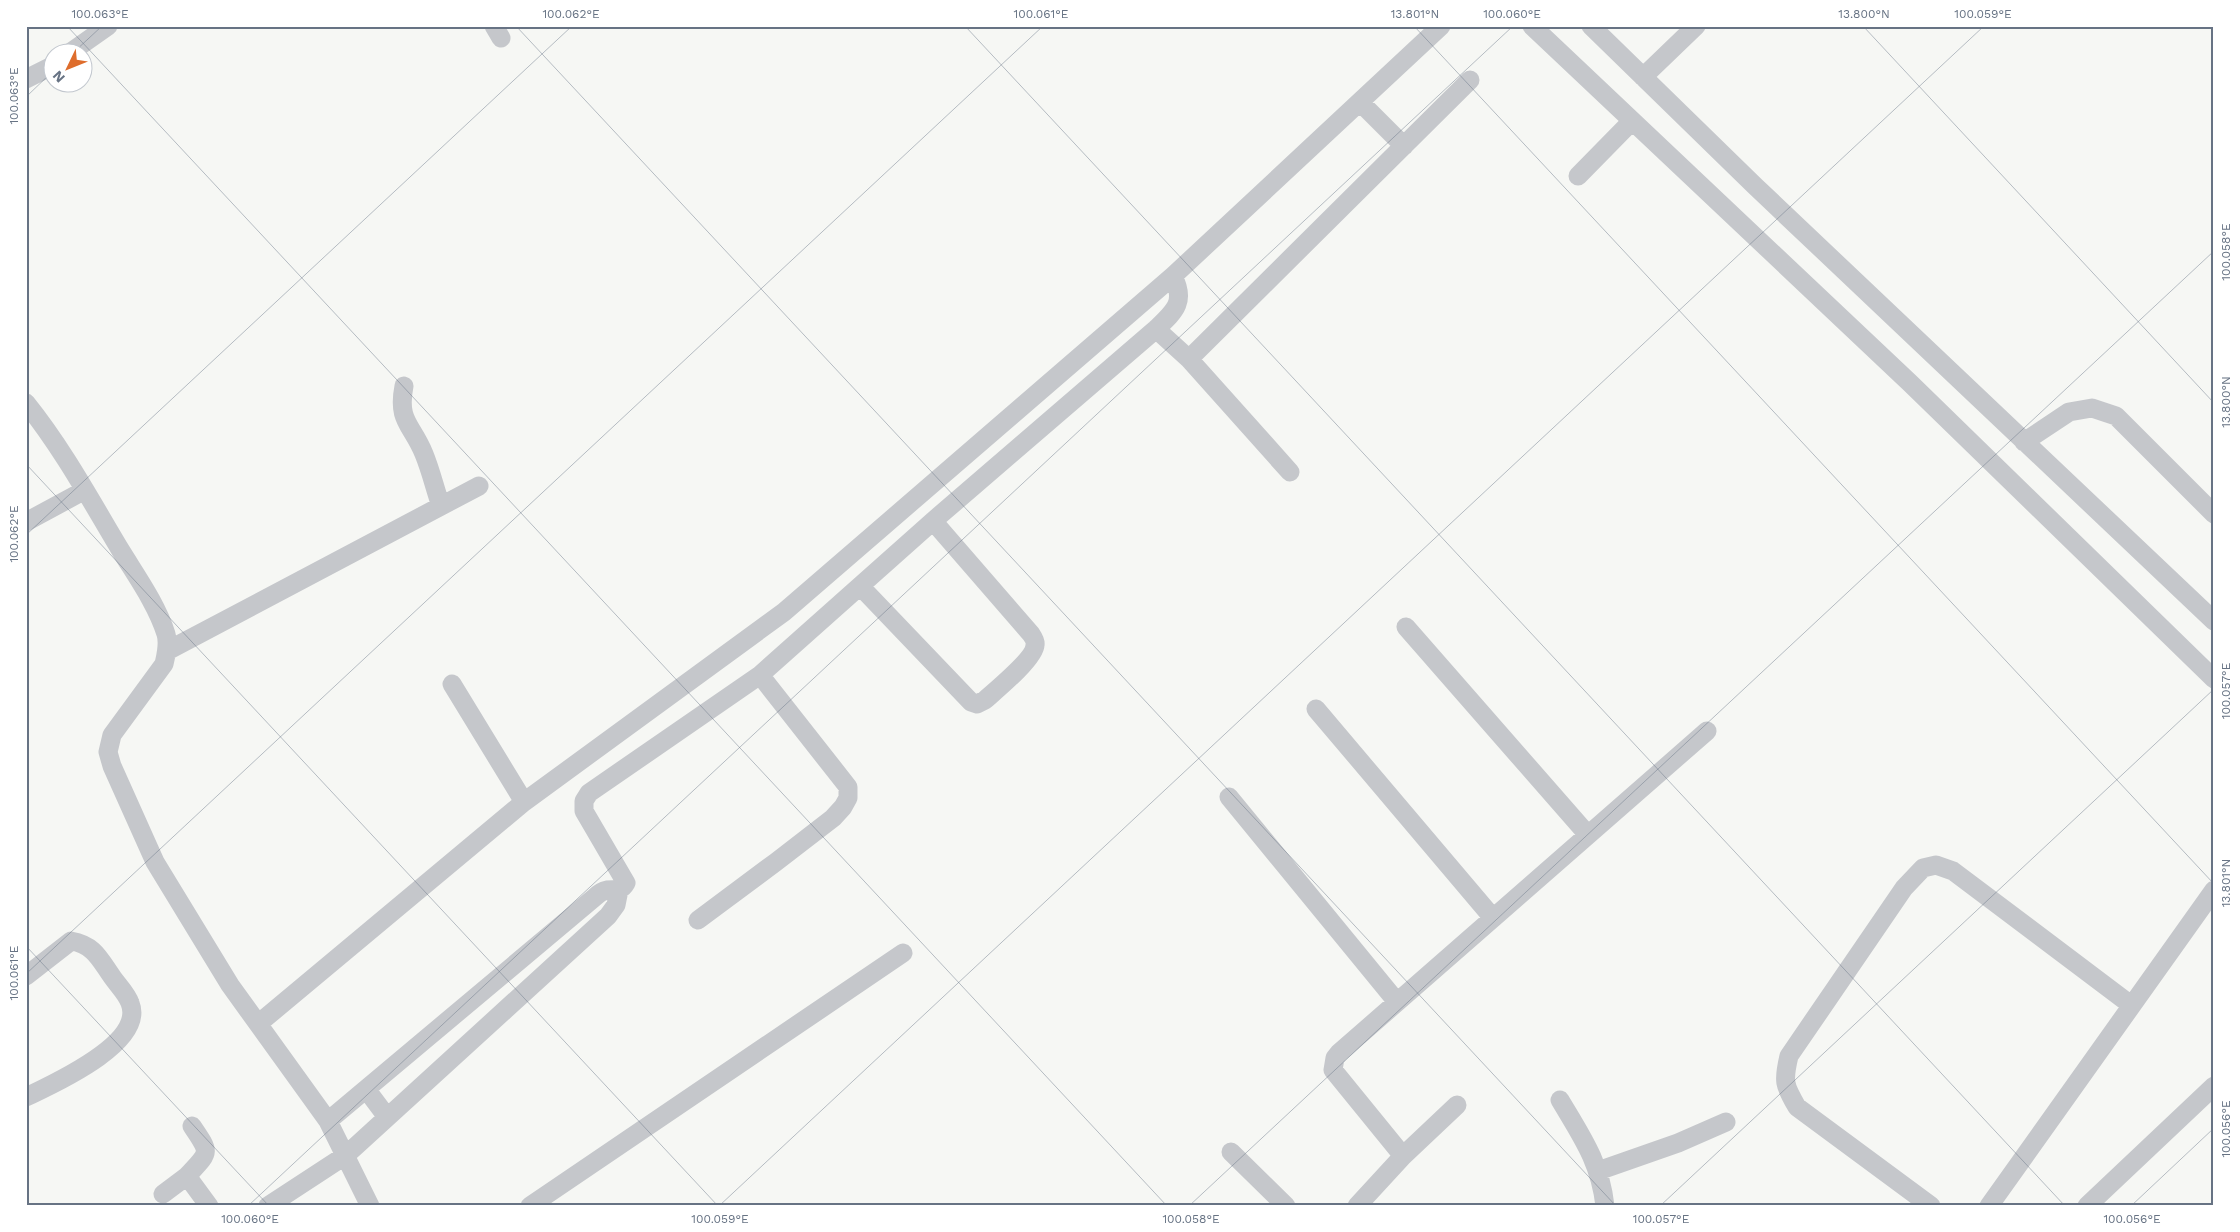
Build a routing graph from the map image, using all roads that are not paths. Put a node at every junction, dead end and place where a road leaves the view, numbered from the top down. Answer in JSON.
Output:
{"nodes":[{"id":1,"x":108,"y":26,"type":"edge"},
{"id":2,"x":1441,"y":26,"type":"edge"},
{"id":3,"x":1532,"y":26,"type":"edge"},
{"id":4,"x":1591,"y":26,"type":"edge"},
{"id":5,"x":1696,"y":26,"type":"edge"},
{"id":6,"x":85,"y":42,"type":"edge"},
{"id":7,"x":42,"y":71,"type":"edge"},
{"id":8,"x":1643,"y":77,"type":"junction"},
{"id":9,"x":26,"y":79,"type":"edge"},
{"id":10,"x":1470,"y":80,"type":"dead end"},
{"id":11,"x":1360,"y":102,"type":"junction"},
{"id":12,"x":1631,"y":122,"type":"junction"},
{"id":13,"x":1404,"y":146,"type":"junction"},
{"id":14,"x":1578,"y":176,"type":"dead end"},
{"id":15,"x":1173,"y":276,"type":"junction"},
{"id":16,"x":1156,"y":329,"type":"junction"},
{"id":17,"x":1189,"y":359,"type":"junction"},
{"id":18,"x":404,"y":386,"type":"dead end"},
{"id":19,"x":26,"y":403,"type":"edge"},
{"id":20,"x":2024,"y":442,"type":"junction"},
{"id":21,"x":1290,"y":472,"type":"dead end"},
{"id":22,"x":479,"y":486,"type":"dead end"},
{"id":23,"x":85,"y":490,"type":"junction"},
{"id":24,"x":441,"y":506,"type":"junction"},
{"id":25,"x":2214,"y":514,"type":"edge"},
{"id":26,"x":933,"y":521,"type":"junction"},
{"id":27,"x":26,"y":522,"type":"edge"},
{"id":28,"x":860,"y":586,"type":"junction"},
{"id":29,"x":2214,"y":621,"type":"edge"},
{"id":30,"x":1406,"y":627,"type":"dead end"},
{"id":31,"x":167,"y":651,"type":"junction"},
{"id":32,"x":760,"y":675,"type":"junction"},
{"id":33,"x":2214,"y":679,"type":"edge"},
{"id":34,"x":452,"y":684,"type":"dead end"},
{"id":35,"x":1316,"y":709,"type":"dead end"},
{"id":36,"x":1707,"y":731,"type":"dead end"},
{"id":37,"x":1229,"y":797,"type":"dead end"},
{"id":38,"x":524,"y":802,"type":"junction"},
{"id":39,"x":1588,"y":835,"type":"junction"},
{"id":40,"x":618,"y":890,"type":"junction"},
{"id":41,"x":2214,"y":890,"type":"edge"},
{"id":42,"x":1493,"y":918,"type":"junction"},
{"id":43,"x":698,"y":920,"type":"dead end"},
{"id":44,"x":903,"y":953,"type":"dead end"},
{"id":45,"x":26,"y":976,"type":"edge"},
{"id":46,"x":493,"y":982,"type":"junction"},
{"id":47,"x":1397,"y":1002,"type":"junction"},
{"id":48,"x":512,"y":1004,"type":"junction"},
{"id":49,"x":2131,"y":1005,"type":"junction"},
{"id":50,"x":258,"y":1024,"type":"junction"},
{"id":51,"x":2214,"y":1086,"type":"edge"},
{"id":52,"x":366,"y":1089,"type":"junction"},
{"id":53,"x":26,"y":1098,"type":"edge"},
{"id":54,"x":1560,"y":1100,"type":"dead end"},
{"id":55,"x":1456,"y":1105,"type":"dead end"},
{"id":56,"x":388,"y":1117,"type":"junction"},
{"id":57,"x":328,"y":1121,"type":"junction"},
{"id":58,"x":1726,"y":1122,"type":"dead end"},
{"id":59,"x":192,"y":1126,"type":"dead end"},
{"id":60,"x":1231,"y":1152,"type":"dead end"},
{"id":61,"x":346,"y":1155,"type":"junction"},
{"id":62,"x":1403,"y":1156,"type":"junction"},
{"id":63,"x":1598,"y":1171,"type":"junction"},
{"id":64,"x":187,"y":1176,"type":"junction"},
{"id":65,"x":163,"y":1194,"type":"dead end"},
{"id":66,"x":209,"y":1206,"type":"edge"},
{"id":67,"x":268,"y":1206,"type":"edge"},
{"id":68,"x":370,"y":1206,"type":"edge"},
{"id":69,"x":530,"y":1206,"type":"edge"},
{"id":70,"x":1286,"y":1206,"type":"edge"},
{"id":71,"x":1357,"y":1206,"type":"edge"},
{"id":72,"x":1605,"y":1206,"type":"edge"},
{"id":73,"x":1931,"y":1206,"type":"edge"},
{"id":74,"x":1989,"y":1206,"type":"edge"},
{"id":75,"x":2087,"y":1206,"type":"edge"}],
"edges":[{"from":1,"to":6,"type":"street"},
{"from":2,"to":11,"type":"street"},
{"from":3,"to":12,"type":"street"},
{"from":4,"to":8,"type":"street"},
{"from":5,"to":8,"type":"street"},
{"from":7,"to":9,"type":"street"},
{"from":8,"to":20,"type":"street"},
{"from":10,"to":13,"type":"street"},
{"from":11,"to":13,"type":"street"},
{"from":11,"to":15,"type":"street"},
{"from":12,"to":14,"type":"street"},
{"from":12,"to":33,"type":"street"},
{"from":13,"to":17,"type":"street"},
{"from":15,"to":16,"type":"street"},
{"from":15,"to":38,"type":"street"},
{"from":16,"to":17,"type":"street"},
{"from":16,"to":26,"type":"street"},
{"from":17,"to":21,"type":"street"},
{"from":18,"to":24,"type":"street"},
{"from":19,"to":23,"type":"street"},
{"from":20,"to":25,"type":"street"},
{"from":20,"to":29,"type":"street"},
{"from":22,"to":24,"type":"street"},
{"from":23,"to":27,"type":"street"},
{"from":23,"to":31,"type":"street"},
{"from":24,"to":31,"type":"street"},
{"from":26,"to":28,"type":"street"},
{"from":26,"to":28,"type":"street"},
{"from":28,"to":32,"type":"street"},
{"from":30,"to":39,"type":"street"},
{"from":31,"to":50,"type":"street"},
{"from":32,"to":40,"type":"street"},
{"from":32,"to":43,"type":"street"},
{"from":34,"to":38,"type":"street"},
{"from":35,"to":42,"type":"street"},
{"from":36,"to":39,"type":"street"},
{"from":37,"to":47,"type":"street"},
{"from":38,"to":50,"type":"street"},
{"from":39,"to":42,"type":"street"},
{"from":40,"to":46,"type":"street"},
{"from":40,"to":48,"type":"street"},
{"from":41,"to":49,"type":"street"},
{"from":42,"to":47,"type":"street"},
{"from":44,"to":69,"type":"street"},
{"from":45,"to":53,"type":"street"},
{"from":46,"to":48,"type":"street"},
{"from":46,"to":52,"type":"street"},
{"from":47,"to":62,"type":"street"},
{"from":48,"to":56,"type":"street"},
{"from":49,"to":73,"type":"street"},
{"from":49,"to":74,"type":"street"},
{"from":50,"to":57,"type":"street"},
{"from":51,"to":75,"type":"street"},
{"from":52,"to":56,"type":"street"},
{"from":52,"to":57,"type":"street"},
{"from":54,"to":63,"type":"street"},
{"from":55,"to":62,"type":"street"},
{"from":56,"to":61,"type":"street"},
{"from":57,"to":61,"type":"street"},
{"from":58,"to":63,"type":"street"},
{"from":59,"to":64,"type":"street"},
{"from":60,"to":70,"type":"street"},
{"from":61,"to":67,"type":"street"},
{"from":61,"to":68,"type":"street"},
{"from":62,"to":71,"type":"street"},
{"from":63,"to":72,"type":"street"},
{"from":64,"to":65,"type":"street"},
{"from":64,"to":66,"type":"street"}]}
